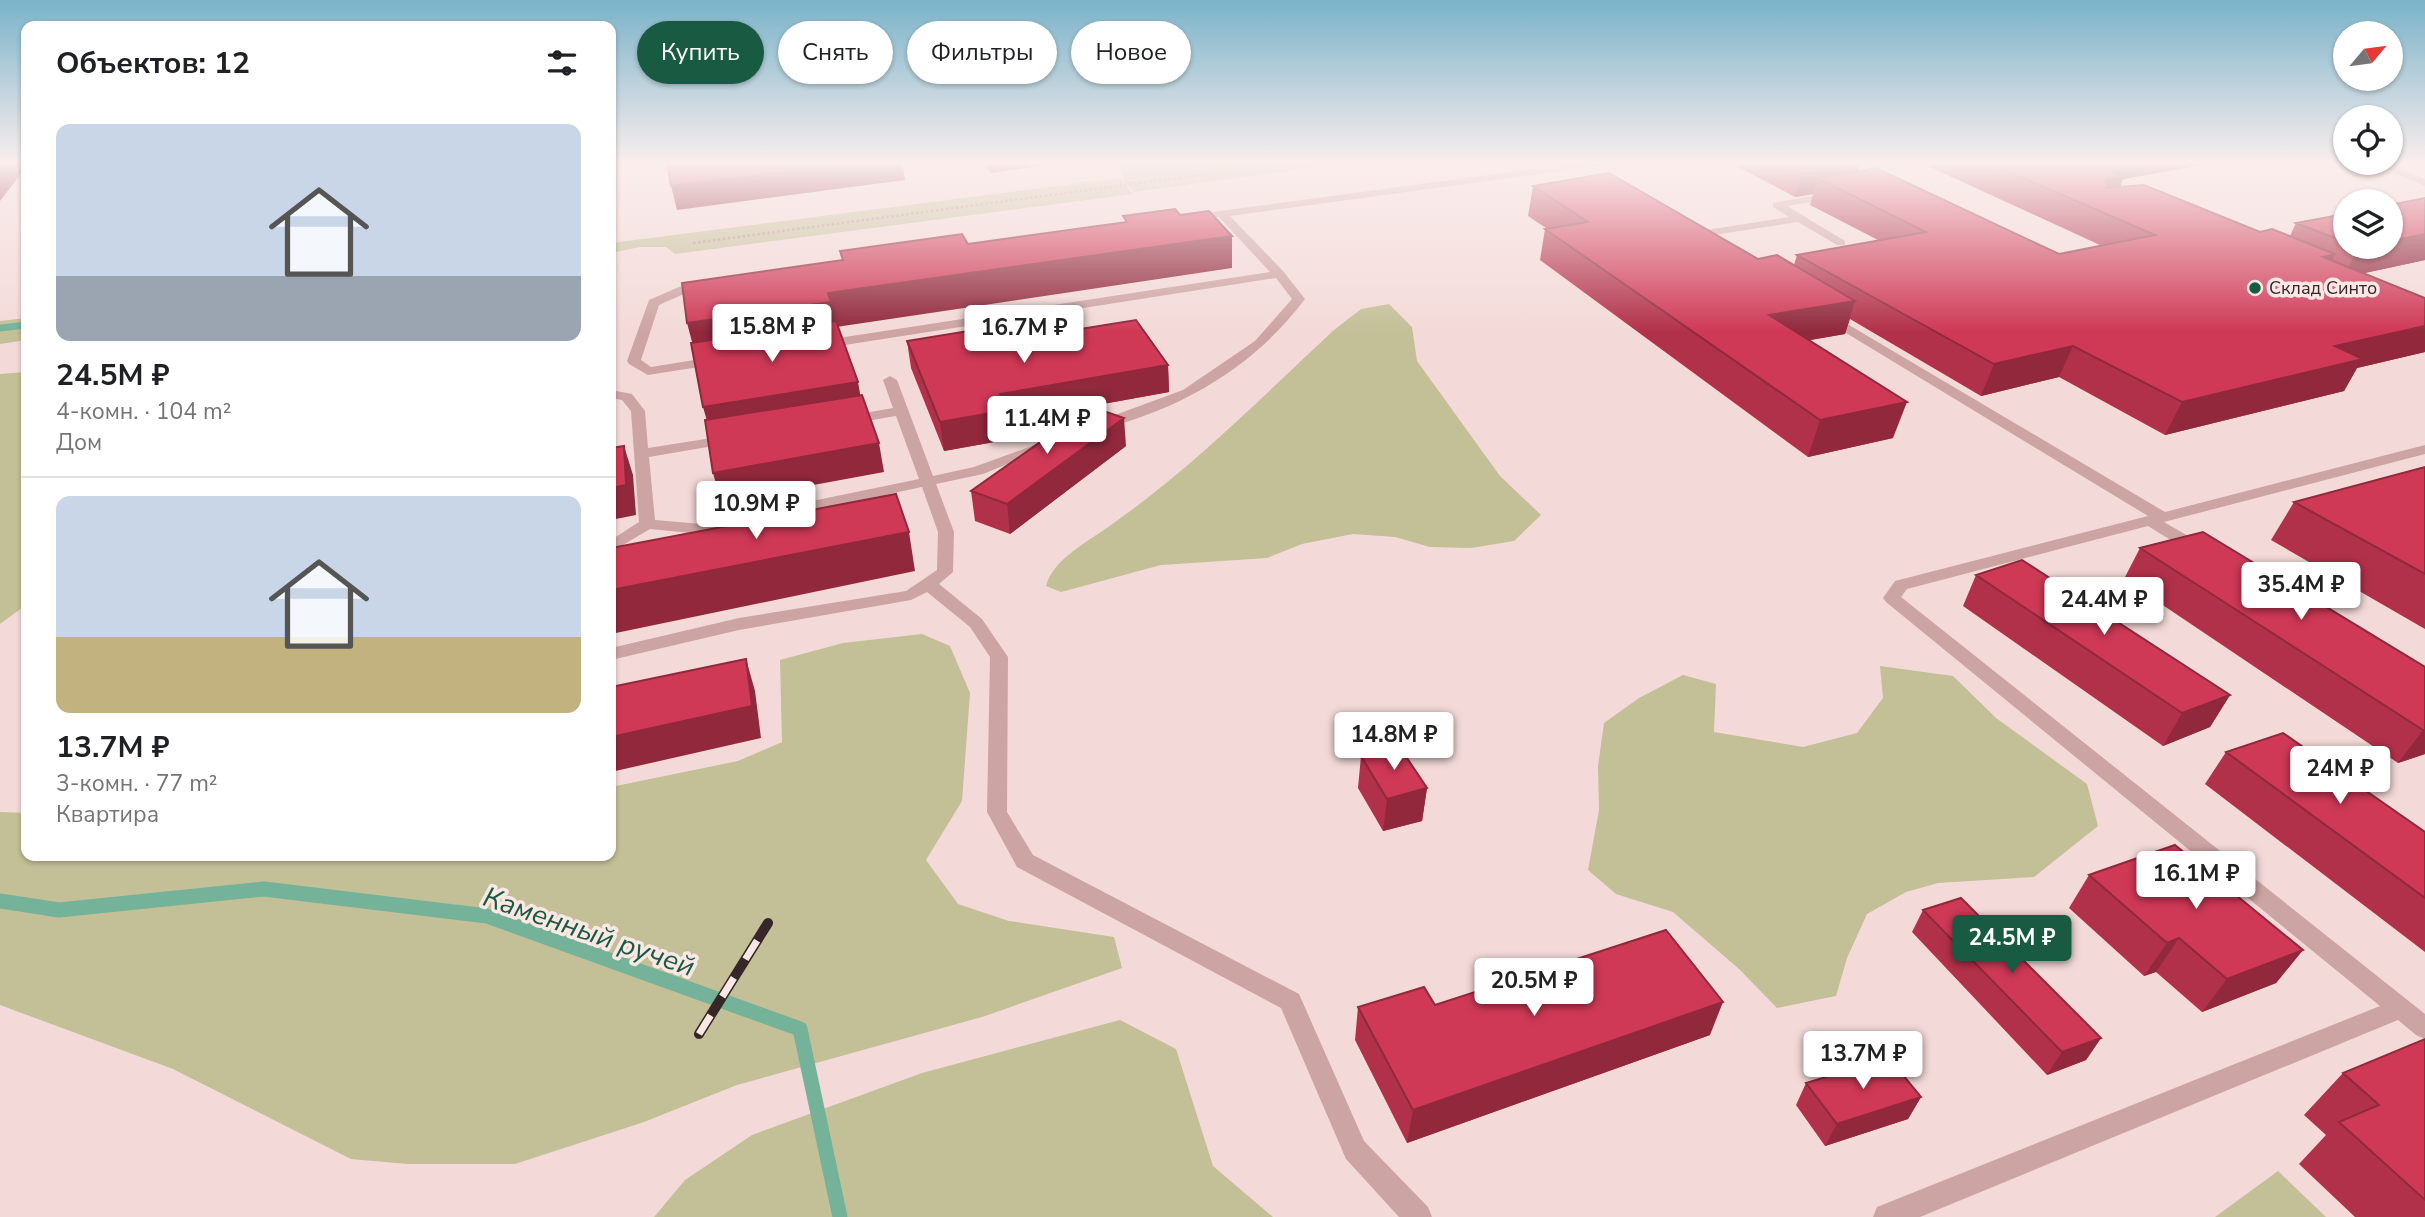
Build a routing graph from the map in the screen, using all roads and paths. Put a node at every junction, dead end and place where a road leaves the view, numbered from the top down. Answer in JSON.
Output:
{"nodes":[{"id":1,"x":874,"y":219,"type":"edge"},
{"id":2,"x":1189,"y":219,"type":"edge"},
{"id":3,"x":1227,"y":219,"type":"edge"},
{"id":4,"x":1796,"y":219,"type":"joint"},
{"id":5,"x":1181,"y":220,"type":"edge"},
{"id":6,"x":693,"y":243,"type":"dead end"},
{"id":7,"x":1841,"y":243,"type":"dead end"},
{"id":8,"x":1718,"y":250,"type":"edge"},
{"id":9,"x":1279,"y":274,"type":"junction"},
{"id":10,"x":717,"y":285,"type":"edge"},
{"id":11,"x":1814,"y":308,"type":"edge"},
{"id":12,"x":799,"y":348,"type":"edge"},
{"id":13,"x":730,"y":358,"type":"edge"},
{"id":14,"x":890,"y":380,"type":"dead end"},
{"id":15,"x":616,"y":395,"type":"edge"},
{"id":16,"x":902,"y":411,"type":"junction"},
{"id":17,"x":833,"y":422,"type":"edge"},
{"id":18,"x":1083,"y":432,"type":"edge"},
{"id":19,"x":751,"y":436,"type":"edge"},
{"id":20,"x":1057,"y":442,"type":"edge"},
{"id":21,"x":2425,"y":449,"type":"edge"},
{"id":22,"x":641,"y":454,"type":"junction"},
{"id":23,"x":928,"y":482,"type":"junction"},
{"id":24,"x":2156,"y":518,"type":"junction"},
{"id":25,"x":646,"y":524,"type":"junction"},
{"id":26,"x":616,"y":544,"type":"edge"},
{"id":27,"x":2222,"y":564,"type":"edge"},
{"id":28,"x":928,"y":584,"type":"junction"},
{"id":29,"x":616,"y":653,"type":"edge"},
{"id":30,"x":2401,"y":1009,"type":"junction"},
{"id":31,"x":2425,"y":1028,"type":"edge"},
{"id":32,"x":1418,"y":1217,"type":"edge"},
{"id":33,"x":1887,"y":1217,"type":"edge"}],
"edges":[{"from":1,"to":6,"type":"path"},
{"from":2,"to":5,"type":"lane"},
{"from":3,"to":9,"type":"lane"},
{"from":4,"to":7,"type":"lane"},
{"from":4,"to":8,"type":"lane"},
{"from":9,"to":12,"type":"lane"},
{"from":9,"to":18,"type":"lane"},
{"from":10,"to":13,"type":"lane"},
{"from":11,"to":24,"type":"lane"},
{"from":14,"to":16,"type":"lane"},
{"from":15,"to":22,"type":"lane"},
{"from":16,"to":17,"type":"lane"},
{"from":16,"to":23,"type":"lane"},
{"from":19,"to":22,"type":"lane"},
{"from":20,"to":23,"type":"lane"},
{"from":21,"to":24,"type":"lane"},
{"from":22,"to":25,"type":"lane"},
{"from":23,"to":25,"type":"lane"},
{"from":23,"to":28,"type":"lane"},
{"from":24,"to":27,"type":"lane"},
{"from":24,"to":30,"type":"lane"},
{"from":25,"to":26,"type":"lane"},
{"from":28,"to":29,"type":"lane"},
{"from":28,"to":32,"type":"lane"},
{"from":30,"to":31,"type":"lane"},
{"from":30,"to":33,"type":"lane"}]}
